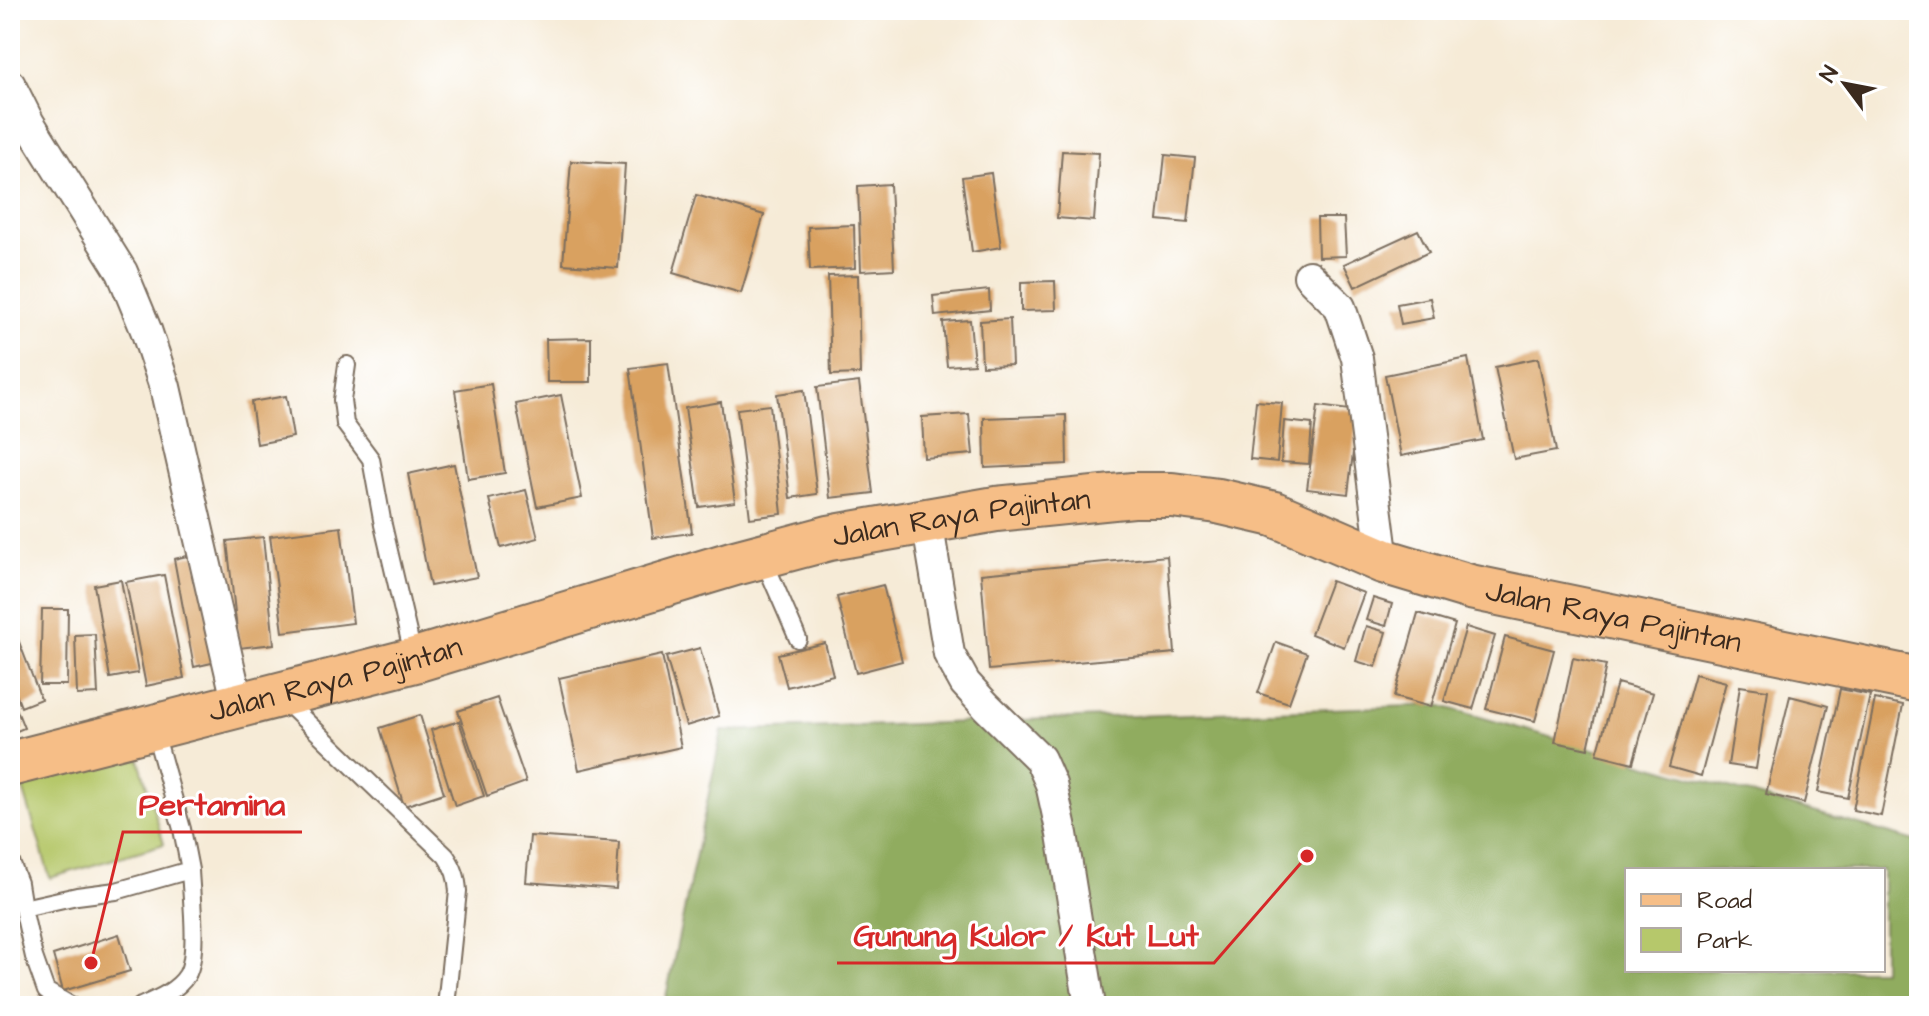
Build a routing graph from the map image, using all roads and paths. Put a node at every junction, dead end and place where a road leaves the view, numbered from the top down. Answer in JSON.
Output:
{"nodes":[{"id":1,"x":10,"y":85,"type":"edge"},
{"id":2,"x":20,"y":134,"type":"edge"},
{"id":3,"x":1309,"y":276,"type":"dead end"},
{"id":4,"x":347,"y":365,"type":"dead end"},
{"id":5,"x":927,"y":521,"type":"junction"},
{"id":6,"x":762,"y":555,"type":"junction"},
{"id":7,"x":1383,"y":561,"type":"junction"},
{"id":8,"x":798,"y":639,"type":"dead end"},
{"id":9,"x":415,"y":660,"type":"junction"},
{"id":10,"x":1919,"y":680,"type":"edge"},
{"id":11,"x":258,"y":700,"type":"junction"},
{"id":12,"x":154,"y":727,"type":"junction"},
{"id":13,"x":10,"y":764,"type":"edge"},
{"id":14,"x":10,"y":860,"type":"edge"},
{"id":15,"x":190,"y":870,"type":"junction"},
{"id":16,"x":23,"y":908,"type":"junction"},
{"id":17,"x":72,"y":1006,"type":"edge"},
{"id":18,"x":141,"y":1006,"type":"edge"},
{"id":19,"x":446,"y":1006,"type":"edge"},
{"id":20,"x":1090,"y":1006,"type":"edge"}],
"edges":[{"from":1,"to":2,"type":"street"},
{"from":2,"to":11,"type":"street"},
{"from":3,"to":7,"type":"street"},
{"from":4,"to":9,"type":"lane"},
{"from":5,"to":6,"type":"main road","name":"Jalan Raya Pajintan"},
{"from":5,"to":7,"type":"main road","name":"Jalan Raya Pajintan"},
{"from":5,"to":20,"type":"street"},
{"from":6,"to":8,"type":"lane"},
{"from":6,"to":9,"type":"main road","name":"Jalan Raya Pajintan"},
{"from":7,"to":10,"type":"main road","name":"Jalan Raya Pajintan"},
{"from":9,"to":11,"type":"main road","name":"Jalan Raya Pajintan"},
{"from":11,"to":12,"type":"main road","name":"Jalan Raya Pajintan"},
{"from":11,"to":19,"type":"lane"},
{"from":12,"to":13,"type":"main road","name":"Jalan Raya Pajintan"},
{"from":12,"to":15,"type":"lane"},
{"from":14,"to":16,"type":"lane"},
{"from":15,"to":16,"type":"lane"},
{"from":15,"to":18,"type":"lane"},
{"from":16,"to":17,"type":"lane"}]}
